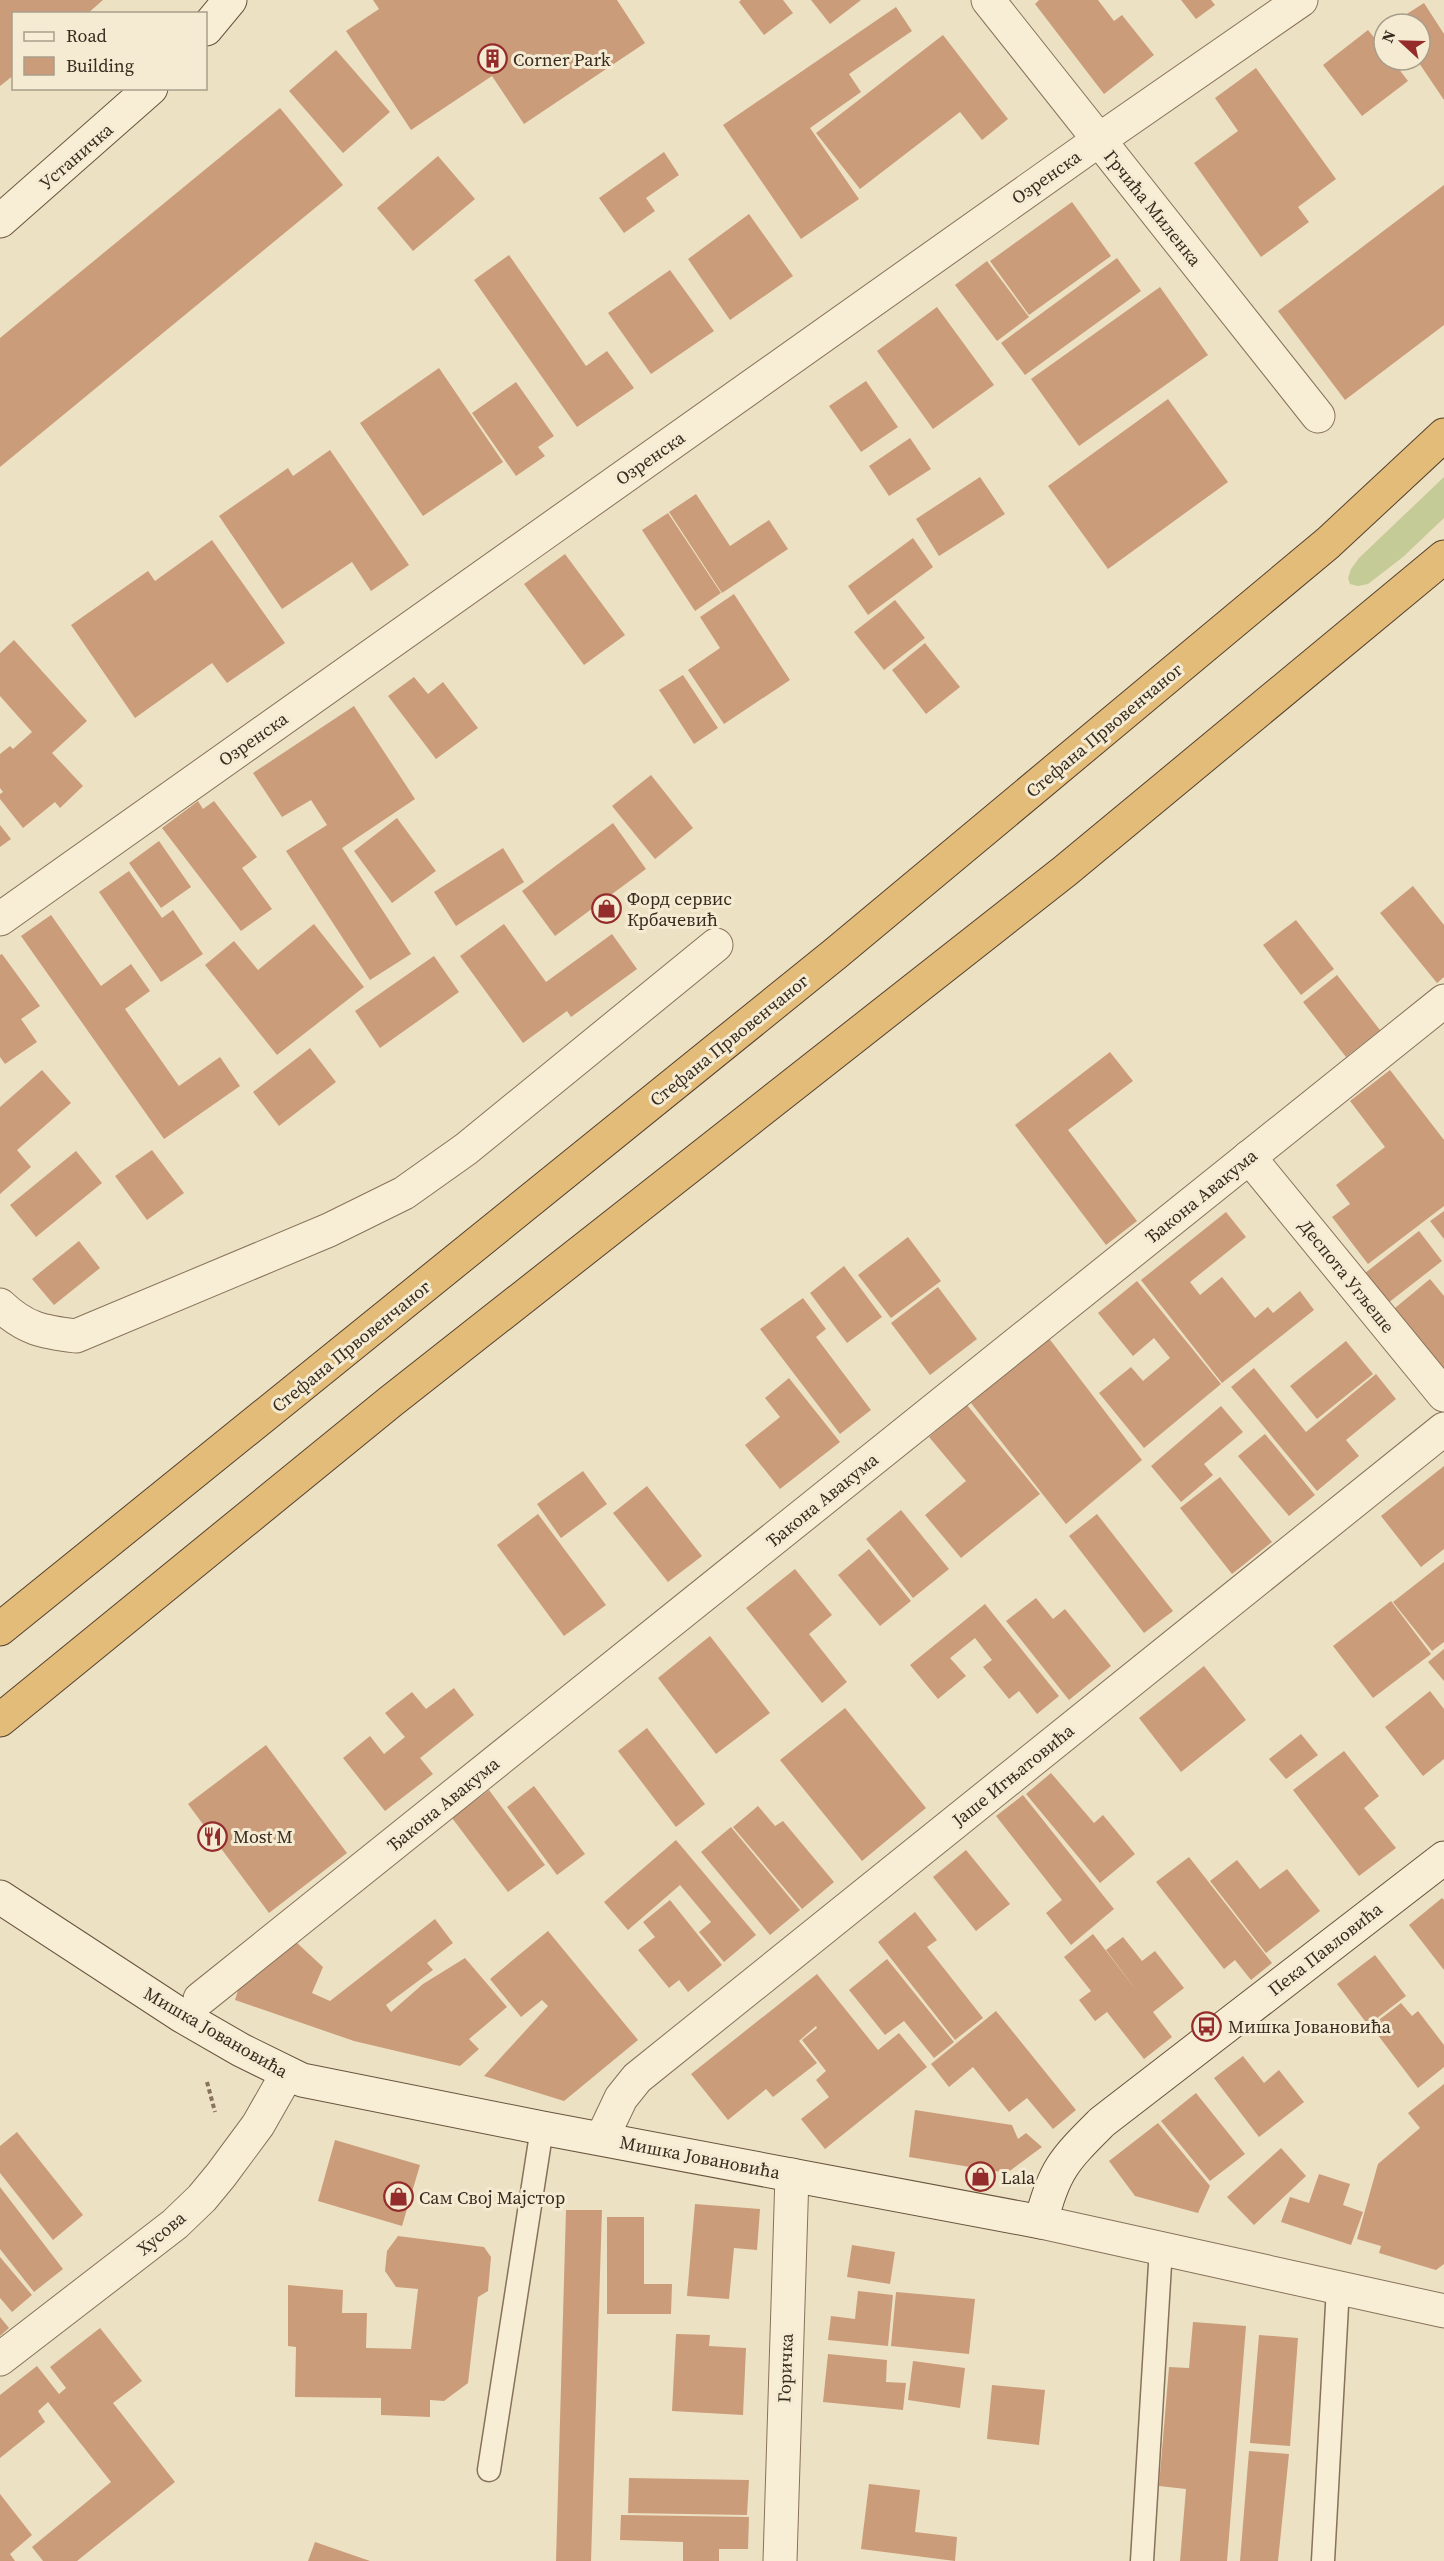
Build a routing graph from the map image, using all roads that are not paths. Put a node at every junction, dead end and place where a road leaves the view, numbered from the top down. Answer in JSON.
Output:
{"nodes":[{"id":1,"x":230,"y":0,"type":"edge"},
{"id":2,"x":988,"y":0,"type":"edge"},
{"id":3,"x":1301,"y":0,"type":"edge"},
{"id":4,"x":207,"y":28,"type":"edge"},
{"id":5,"x":149,"y":90,"type":"edge"},
{"id":6,"x":1099,"y":140,"type":"junction"},
{"id":7,"x":0,"y":221,"type":"edge"},
{"id":8,"x":1318,"y":416,"type":"dead end"},
{"id":9,"x":1444,"y":435,"type":"edge"},
{"id":10,"x":1444,"y":557,"type":"edge"},
{"id":11,"x":0,"y":919,"type":"edge"},
{"id":12,"x":716,"y":945,"type":"dead end"},
{"id":13,"x":1444,"y":1001,"type":"edge"},
{"id":14,"x":1249,"y":1157,"type":"junction"},
{"id":15,"x":0,"y":1305,"type":"edge"},
{"id":16,"x":1444,"y":1395,"type":"edge"},
{"id":17,"x":1444,"y":1429,"type":"edge"},
{"id":18,"x":0,"y":1629,"type":"edge"},
{"id":19,"x":0,"y":1720,"type":"edge"},
{"id":20,"x":1444,"y":1858,"type":"edge"},
{"id":21,"x":0,"y":1897,"type":"edge"},
{"id":22,"x":191,"y":2007,"type":"junction"},
{"id":23,"x":287,"y":2074,"type":"junction"},
{"id":24,"x":542,"y":2128,"type":"junction"},
{"id":25,"x":602,"y":2138,"type":"junction"},
{"id":26,"x":792,"y":2175,"type":"junction"},
{"id":27,"x":1041,"y":2222,"type":"junction"},
{"id":28,"x":1161,"y":2248,"type":"junction"},
{"id":29,"x":1338,"y":2287,"type":"junction"},
{"id":30,"x":1444,"y":2311,"type":"edge"},
{"id":31,"x":0,"y":2359,"type":"edge"},
{"id":32,"x":489,"y":2470,"type":"dead end"},
{"id":33,"x":780,"y":2561,"type":"edge"},
{"id":34,"x":1142,"y":2561,"type":"edge"},
{"id":35,"x":1323,"y":2561,"type":"edge"}],
"edges":[{"from":1,"to":4,"type":"street"},
{"from":2,"to":6,"type":"street","name":"Грчића Миленка"},
{"from":3,"to":6,"type":"street","name":"Озренска"},
{"from":5,"to":7,"type":"street","name":"Устаничка"},
{"from":6,"to":8,"type":"street","name":"Грчића Миленка"},
{"from":6,"to":11,"type":"street","name":"Озренска"},
{"from":9,"to":18,"type":"highway","name":"Стефана Првовенчаног"},
{"from":10,"to":19,"type":"highway"},
{"from":12,"to":15,"type":"street"},
{"from":13,"to":14,"type":"street","name":"Ђакона Авакума"},
{"from":14,"to":16,"type":"street","name":"Деспота Угљеше"},
{"from":14,"to":22,"type":"street","name":"Ђакона Авакума"},
{"from":17,"to":25,"type":"street","name":"Јаше Игњатовића"},
{"from":20,"to":27,"type":"street","name":"Пека Павловића"},
{"from":21,"to":22,"type":"street","name":"Мишка Јовановића"},
{"from":22,"to":23,"type":"street","name":"Мишка Јовановића"},
{"from":23,"to":24,"type":"street","name":"Мишка Јовановића"},
{"from":23,"to":31,"type":"street","name":"Хусова"},
{"from":24,"to":25,"type":"street","name":"Мишка Јовановића"},
{"from":24,"to":32,"type":"lane"},
{"from":25,"to":26,"type":"street","name":"Мишка Јовановића"},
{"from":26,"to":27,"type":"street","name":"Мишка Јовановића"},
{"from":26,"to":33,"type":"street","name":"Горичка"},
{"from":27,"to":28,"type":"street","name":"Мишка Јовановића"},
{"from":28,"to":29,"type":"street","name":"Мишка Јовановића"},
{"from":28,"to":34,"type":"lane"},
{"from":29,"to":30,"type":"street","name":"Мишка Јовановића"},
{"from":29,"to":35,"type":"lane"}]}
